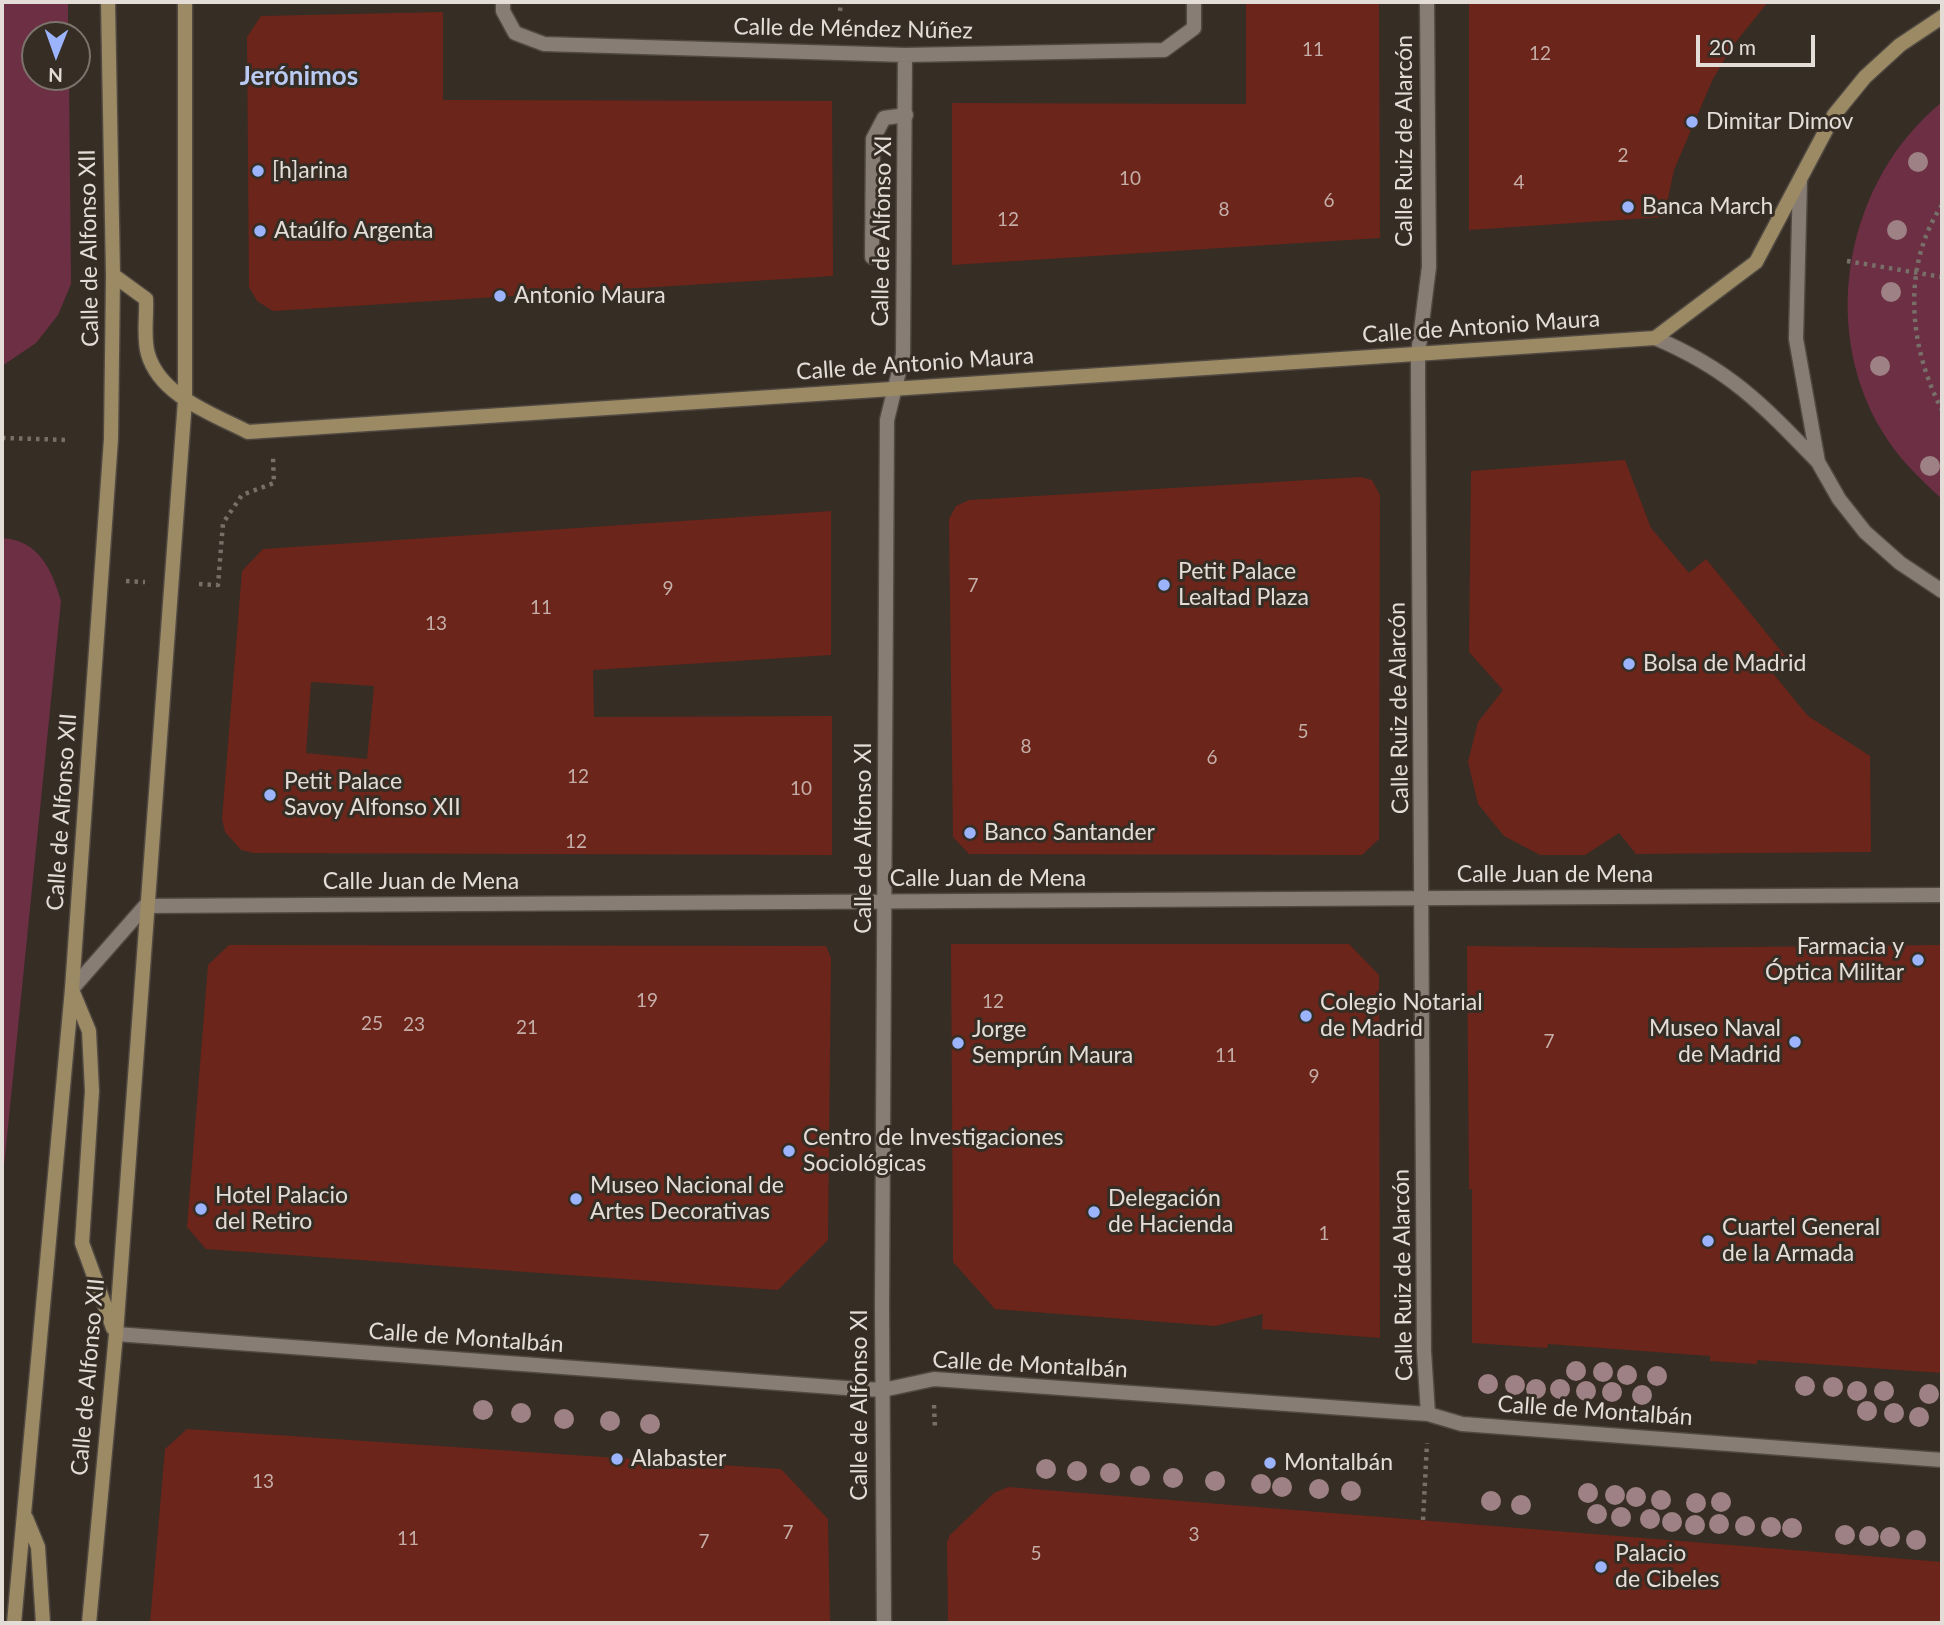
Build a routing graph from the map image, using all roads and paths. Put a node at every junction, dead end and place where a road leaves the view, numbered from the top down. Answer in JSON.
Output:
{"nodes":[{"id":1,"x":108,"y":2,"type":"edge"},
{"id":2,"x":185,"y":2,"type":"edge"},
{"id":3,"x":503,"y":2,"type":"edge"},
{"id":4,"x":841,"y":2,"type":"edge"},
{"id":5,"x":1194,"y":2,"type":"edge"},
{"id":6,"x":1427,"y":2,"type":"edge"},
{"id":7,"x":840,"y":11,"type":"dead end"},
{"id":8,"x":1942,"y":16,"type":"edge"},
{"id":9,"x":905,"y":55,"type":"junction"},
{"id":10,"x":906,"y":115,"type":"junction"},
{"id":11,"x":1800,"y":180,"type":"junction"},
{"id":12,"x":1942,"y":205,"type":"edge"},
{"id":13,"x":872,"y":257,"type":"dead end"},
{"id":14,"x":1847,"y":261,"type":"dead end"},
{"id":15,"x":1916,"y":272,"type":"junction"},
{"id":16,"x":113,"y":275,"type":"junction"},
{"id":17,"x":1942,"y":276,"type":"edge"},
{"id":18,"x":1655,"y":338,"type":"junction"},
{"id":19,"x":1418,"y":354,"type":"junction"},
{"id":20,"x":895,"y":388,"type":"junction"},
{"id":21,"x":185,"y":400,"type":"junction"},
{"id":22,"x":1942,"y":410,"type":"edge"},
{"id":23,"x":2,"y":438,"type":"edge"},
{"id":24,"x":69,"y":440,"type":"dead end"},
{"id":25,"x":1818,"y":462,"type":"junction"},
{"id":26,"x":1942,"y":592,"type":"edge"},
{"id":27,"x":1942,"y":895,"type":"edge"},
{"id":28,"x":1423,"y":899,"type":"junction"},
{"id":29,"x":887,"y":902,"type":"junction"},
{"id":30,"x":145,"y":906,"type":"junction"},
{"id":31,"x":72,"y":989,"type":"junction"},
{"id":32,"x":116,"y":1334,"type":"junction"},
{"id":33,"x":883,"y":1390,"type":"junction"},
{"id":34,"x":1428,"y":1414,"type":"junction"},
{"id":35,"x":1942,"y":1460,"type":"edge"},
{"id":36,"x":24,"y":1513,"type":"junction"},
{"id":37,"x":1423,"y":1520,"type":"dead end"},
{"id":38,"x":14,"y":1623,"type":"edge"},
{"id":39,"x":43,"y":1623,"type":"edge"},
{"id":40,"x":89,"y":1623,"type":"edge"},
{"id":41,"x":884,"y":1623,"type":"edge"}],
"edges":[{"from":1,"to":16,"type":"main road","name":"Calle de Alfonso XII"},
{"from":2,"to":21,"type":"main road","name":"Calle de Alfonso XII"},
{"from":3,"to":9,"type":"street","name":"Calle de Méndez Núñez"},
{"from":4,"to":7,"type":"path"},
{"from":5,"to":9,"type":"street","name":"Calle de Méndez Núñez"},
{"from":6,"to":19,"type":"street","name":"Calle Ruiz de Alarcón"},
{"from":8,"to":11,"type":"main road"},
{"from":9,"to":10,"type":"street","name":"Calle de Alfonso XI"},
{"from":10,"to":13,"type":"street"},
{"from":10,"to":20,"type":"street","name":"Calle de Alfonso XI"},
{"from":11,"to":18,"type":"main road"},
{"from":11,"to":25,"type":"street"},
{"from":12,"to":15,"type":"path"},
{"from":14,"to":15,"type":"path"},
{"from":15,"to":17,"type":"path"},
{"from":15,"to":22,"type":"path"},
{"from":16,"to":21,"type":"main road","name":"Calle de Antonio Maura"},
{"from":16,"to":31,"type":"main road","name":"Calle de Alfonso XII"},
{"from":18,"to":19,"type":"main road","name":"Calle de Antonio Maura"},
{"from":18,"to":25,"type":"street","name":"Calle de Antonio Maura"},
{"from":19,"to":20,"type":"main road","name":"Calle de Antonio Maura"},
{"from":19,"to":28,"type":"street","name":"Calle Ruiz de Alarcón"},
{"from":20,"to":21,"type":"main road","name":"Calle de Antonio Maura"},
{"from":20,"to":29,"type":"street","name":"Calle de Alfonso XI"},
{"from":21,"to":30,"type":"main road","name":"Calle de Alfonso XII"},
{"from":23,"to":24,"type":"path"},
{"from":25,"to":26,"type":"street"},
{"from":27,"to":28,"type":"street","name":"Calle Juan de Mena"},
{"from":28,"to":29,"type":"street","name":"Calle Juan de Mena"},
{"from":28,"to":34,"type":"street","name":"Calle Ruiz de Alarcón"},
{"from":29,"to":30,"type":"street","name":"Calle Juan de Mena"},
{"from":29,"to":33,"type":"street","name":"Calle de Alfonso XI"},
{"from":30,"to":31,"type":"street"},
{"from":30,"to":32,"type":"main road","name":"Calle de Alfonso XII"},
{"from":31,"to":32,"type":"main road"},
{"from":31,"to":36,"type":"main road","name":"Calle de Alfonso XII"},
{"from":32,"to":33,"type":"street","name":"Calle de Montalbán"},
{"from":32,"to":40,"type":"main road","name":"Calle de Alfonso XII"},
{"from":33,"to":34,"type":"street","name":"Calle de Montalbán"},
{"from":33,"to":41,"type":"street","name":"Calle de Alfonso XI"},
{"from":34,"to":35,"type":"street","name":"Calle de Montalbán"},
{"from":34,"to":37,"type":"path"},
{"from":36,"to":38,"type":"main road","name":"Calle de Alfonso XII"},
{"from":36,"to":39,"type":"main road"}]}
